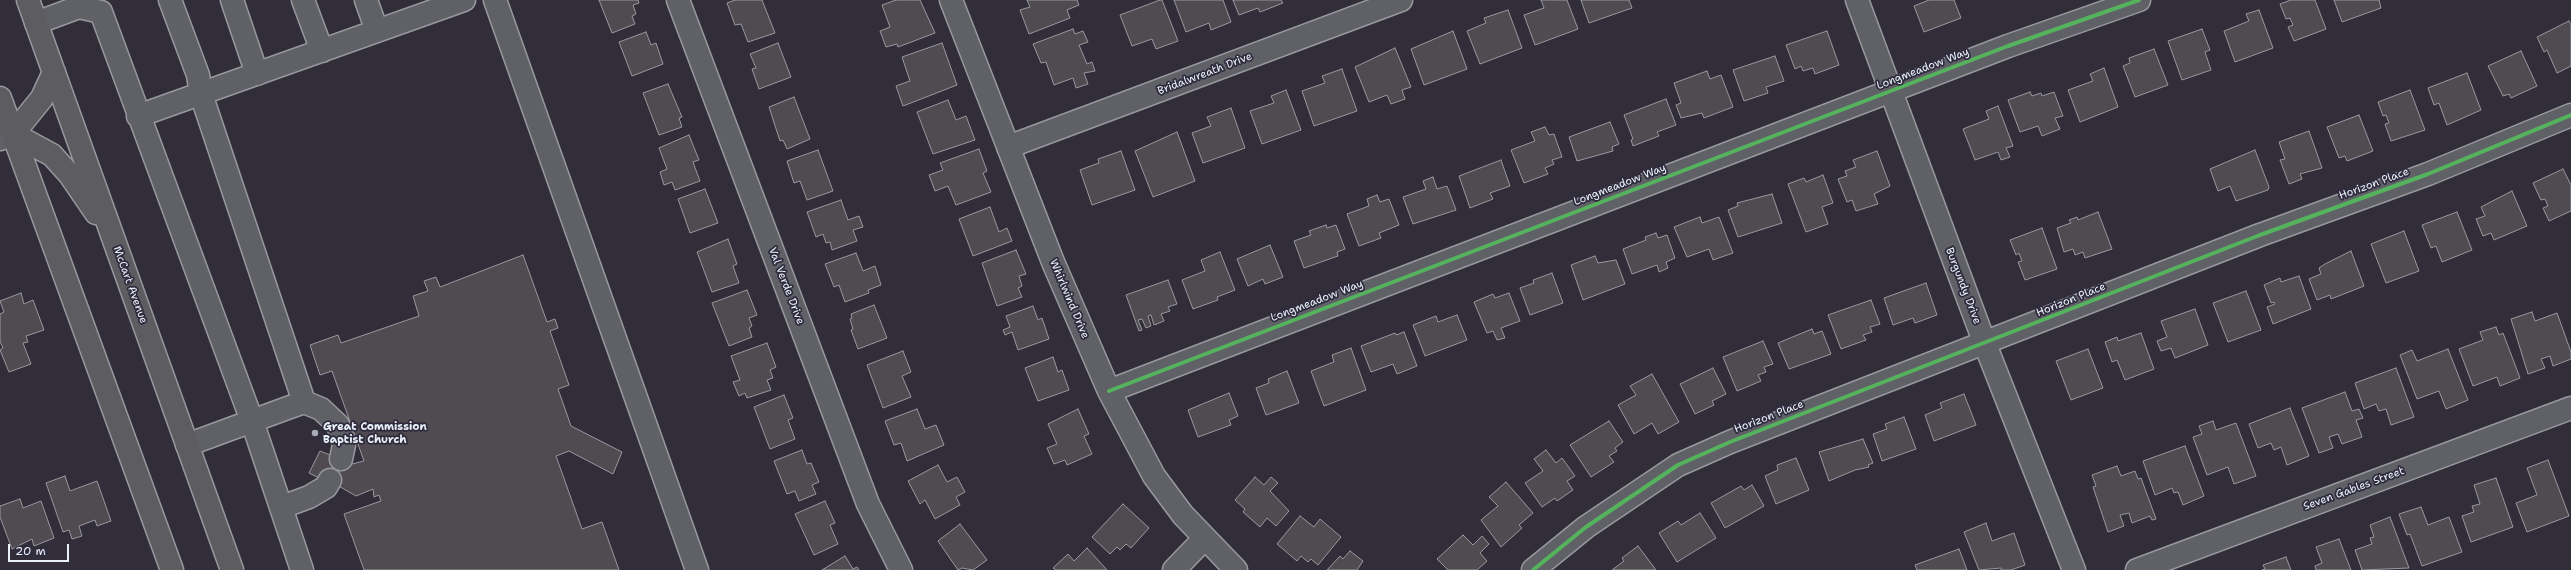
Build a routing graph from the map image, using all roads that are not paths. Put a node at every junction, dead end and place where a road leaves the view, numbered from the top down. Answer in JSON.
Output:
{"nodes":[{"id":1,"x":28,"y":0,"type":"edge"},
{"id":2,"x":170,"y":0,"type":"edge"},
{"id":3,"x":232,"y":0,"type":"edge"},
{"id":4,"x":303,"y":0,"type":"edge"},
{"id":5,"x":366,"y":0,"type":"edge"},
{"id":6,"x":464,"y":0,"type":"edge"},
{"id":7,"x":495,"y":0,"type":"edge"},
{"id":8,"x":678,"y":0,"type":"edge"},
{"id":9,"x":951,"y":0,"type":"edge"},
{"id":10,"x":1401,"y":0,"type":"edge"},
{"id":11,"x":1857,"y":0,"type":"edge"},
{"id":12,"x":2139,"y":0,"type":"edge"},
{"id":13,"x":434,"y":5,"type":"edge"},
{"id":14,"x":36,"y":23,"type":"junction"},
{"id":15,"x":377,"y":31,"type":"junction"},
{"id":16,"x":322,"y":51,"type":"junction"},
{"id":17,"x":54,"y":72,"type":"junction"},
{"id":18,"x":257,"y":74,"type":"junction"},
{"id":19,"x":1890,"y":91,"type":"junction"},
{"id":20,"x":201,"y":94,"type":"junction"},
{"id":21,"x":0,"y":98,"type":"edge"},
{"id":22,"x":138,"y":116,"type":"junction"},
{"id":23,"x":2571,"y":116,"type":"edge"},
{"id":24,"x":7,"y":137,"type":"edge"},
{"id":25,"x":1008,"y":147,"type":"junction"},
{"id":26,"x":114,"y":241,"type":"junction"},
{"id":27,"x":1985,"y":344,"type":"junction"},
{"id":28,"x":1109,"y":391,"type":"junction"},
{"id":29,"x":304,"y":402,"type":"junction"},
{"id":30,"x":2571,"y":408,"type":"edge"},
{"id":31,"x":252,"y":421,"type":"junction"},
{"id":32,"x":187,"y":445,"type":"junction"},
{"id":33,"x":341,"y":460,"type":"dead end"},
{"id":34,"x":330,"y":480,"type":"dead end"},
{"id":35,"x":282,"y":507,"type":"junction"},
{"id":36,"x":1204,"y":538,"type":"junction"},
{"id":37,"x":172,"y":570,"type":"edge"},
{"id":38,"x":232,"y":570,"type":"edge"},
{"id":39,"x":302,"y":570,"type":"edge"},
{"id":40,"x":696,"y":570,"type":"edge"},
{"id":41,"x":901,"y":570,"type":"edge"},
{"id":42,"x":1174,"y":570,"type":"edge"},
{"id":43,"x":1236,"y":570,"type":"edge"},
{"id":44,"x":1533,"y":570,"type":"edge"},
{"id":45,"x":2074,"y":570,"type":"edge"},
{"id":46,"x":2137,"y":570,"type":"edge"}],
"edges":[{"from":1,"to":14,"type":"main road","name":"McCart Avenue"},
{"from":2,"to":20,"type":"street"},
{"from":3,"to":18,"type":"street"},
{"from":4,"to":16,"type":"street"},
{"from":5,"to":15,"type":"street"},
{"from":6,"to":13,"type":"street"},
{"from":7,"to":40,"type":"street"},
{"from":8,"to":41,"type":"street","name":"Val Verde Drive"},
{"from":9,"to":25,"type":"street","name":"Whirlwind Drive"},
{"from":10,"to":25,"type":"street","name":"Bridalwreath Drive"},
{"from":11,"to":19,"type":"street","name":"Burgundy Drive"},
{"from":12,"to":19,"type":"street","name":"Longmeadow Way"},
{"from":13,"to":15,"type":"street"},
{"from":14,"to":17,"type":"main road","name":"McCart Avenue"},
{"from":14,"to":22,"type":"street"},
{"from":15,"to":16,"type":"street"},
{"from":16,"to":18,"type":"street"},
{"from":17,"to":24,"type":"main road"},
{"from":17,"to":26,"type":"main road","name":"McCart Avenue"},
{"from":18,"to":20,"type":"street"},
{"from":19,"to":27,"type":"street","name":"Burgundy Drive"},
{"from":19,"to":28,"type":"street","name":"Longmeadow Way"},
{"from":20,"to":22,"type":"street"},
{"from":20,"to":29,"type":"street"},
{"from":21,"to":24,"type":"main road"},
{"from":22,"to":31,"type":"street"},
{"from":23,"to":27,"type":"street","name":"Horizon Place"},
{"from":24,"to":26,"type":"main road"},
{"from":24,"to":37,"type":"main road"},
{"from":25,"to":28,"type":"street","name":"Whirlwind Drive"},
{"from":26,"to":32,"type":"main road","name":"McCart Avenue"},
{"from":27,"to":44,"type":"street","name":"Horizon Place"},
{"from":27,"to":45,"type":"street","name":"Burgundy Drive"},
{"from":28,"to":36,"type":"street","name":"Whirlwind Drive"},
{"from":29,"to":31,"type":"street"},
{"from":29,"to":33,"type":"street"},
{"from":30,"to":46,"type":"street","name":"Seven Gables Street"},
{"from":31,"to":32,"type":"street"},
{"from":31,"to":35,"type":"street"},
{"from":32,"to":38,"type":"main road","name":"McCart Avenue"},
{"from":34,"to":35,"type":"street"},
{"from":35,"to":39,"type":"street"},
{"from":36,"to":42,"type":"street"},
{"from":36,"to":43,"type":"street","name":"Whirlwind Drive"}]}
